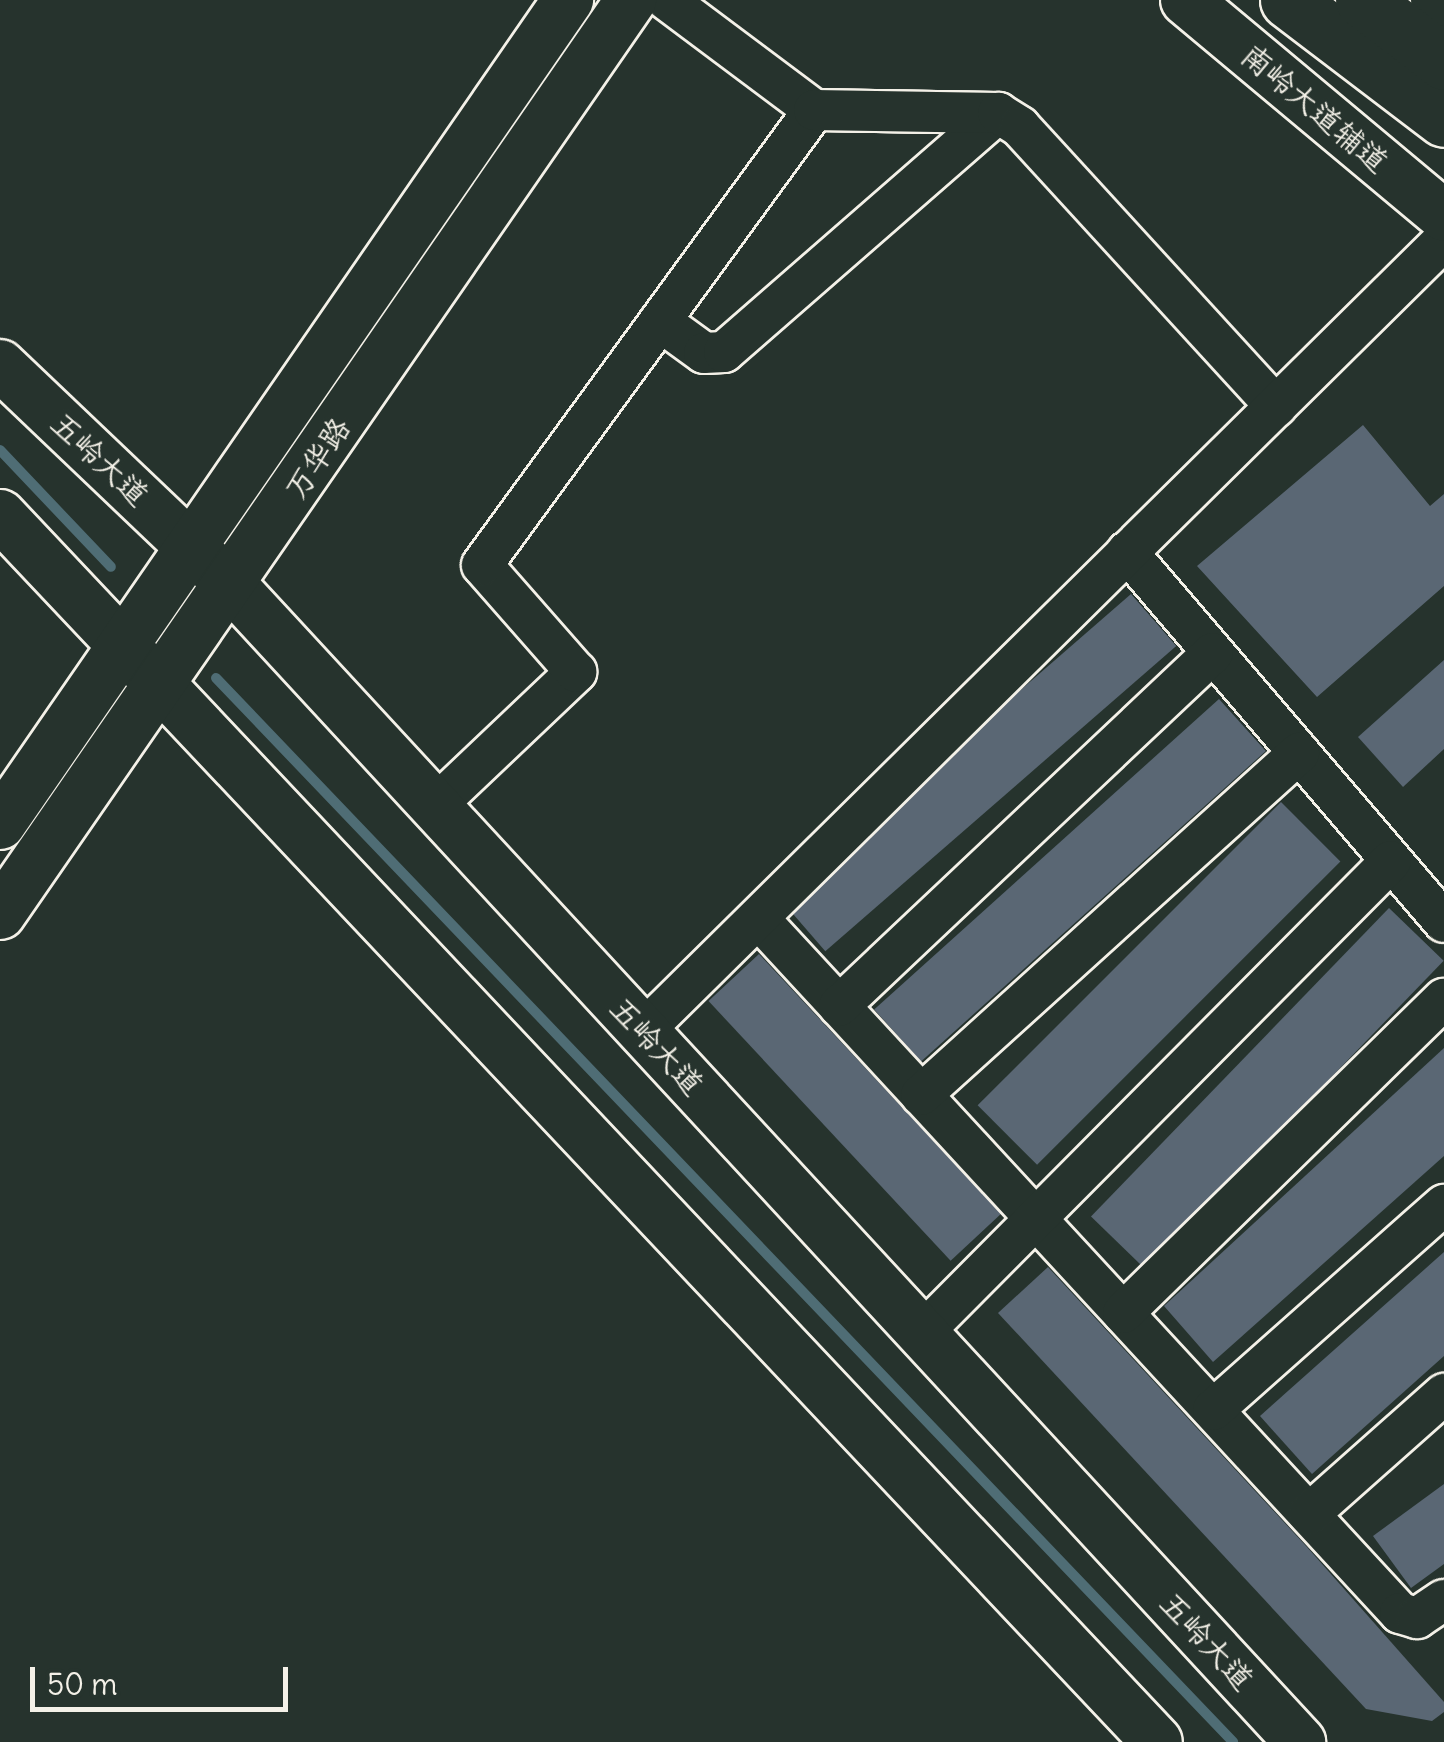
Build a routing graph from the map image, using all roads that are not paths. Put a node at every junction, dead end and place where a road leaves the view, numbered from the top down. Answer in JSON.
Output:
{"nodes":[{"id":1,"x":568,"y":0,"type":"edge"},
{"id":2,"x":631,"y":0,"type":"edge"},
{"id":3,"x":668,"y":0,"type":"edge"},
{"id":4,"x":1186,"y":0,"type":"edge"},
{"id":5,"x":1288,"y":0,"type":"edge"},
{"id":6,"x":1364,"y":0,"type":"edge"},
{"id":7,"x":1436,"y":0,"type":"edge"},
{"id":8,"x":1444,"y":6,"type":"edge"},
{"id":9,"x":1444,"y":62,"type":"edge"},
{"id":10,"x":814,"y":110,"type":"junction"},
{"id":11,"x":998,"y":112,"type":"junction"},
{"id":12,"x":1444,"y":119,"type":"edge"},
{"id":13,"x":1444,"y":216,"type":"edge"},
{"id":14,"x":1444,"y":240,"type":"edge"},
{"id":15,"x":660,"y":321,"type":"junction"},
{"id":16,"x":0,"y":365,"type":"edge"},
{"id":17,"x":1276,"y":406,"type":"junction"},
{"id":18,"x":0,"y":515,"type":"edge"},
{"id":19,"x":192,"y":546,"type":"junction"},
{"id":20,"x":1128,"y":552,"type":"junction"},
{"id":21,"x":230,"y":584,"type":"junction"},
{"id":22,"x":122,"y":647,"type":"junction"},
{"id":23,"x":1213,"y":652,"type":"junction"},
{"id":24,"x":160,"y":686,"type":"junction"},
{"id":25,"x":1298,"y":753,"type":"junction"},
{"id":26,"x":435,"y":806,"type":"junction"},
{"id":27,"x":0,"y":824,"type":"edge"},
{"id":28,"x":1391,"y":861,"type":"junction"},
{"id":29,"x":0,"y":914,"type":"edge"},
{"id":30,"x":758,"y":918,"type":"junction"},
{"id":31,"x":1444,"y":922,"type":"edge"},
{"id":32,"x":1444,"y":999,"type":"edge"},
{"id":33,"x":839,"y":1006,"type":"junction"},
{"id":34,"x":643,"y":1031,"type":"junction"},
{"id":35,"x":921,"y":1095,"type":"junction"},
{"id":36,"x":1444,"y":1205,"type":"edge"},
{"id":37,"x":1040,"y":1222,"type":"junction"},
{"id":38,"x":1123,"y":1312,"type":"junction"},
{"id":39,"x":922,"y":1332,"type":"junction"},
{"id":40,"x":1444,"y":1394,"type":"edge"},
{"id":41,"x":1213,"y":1410,"type":"junction"},
{"id":42,"x":1309,"y":1514,"type":"junction"},
{"id":43,"x":1444,"y":1600,"type":"edge"},
{"id":44,"x":1157,"y":1742,"type":"edge"},
{"id":45,"x":1300,"y":1742,"type":"edge"}],
"edges":[{"from":1,"to":19,"type":"main road","name":"万华路"},
{"from":2,"to":21,"type":"main road","name":"万华路"},
{"from":3,"to":10,"type":"street"},
{"from":4,"to":13,"type":"main road","name":"南岭大道辅道"},
{"from":5,"to":12,"type":"highway"},
{"from":6,"to":9,"type":"highway"},
{"from":7,"to":8,"type":"main road"},
{"from":10,"to":11,"type":"street"},
{"from":10,"to":15,"type":"street"},
{"from":11,"to":15,"type":"street"},
{"from":11,"to":17,"type":"street"},
{"from":14,"to":17,"type":"street"},
{"from":15,"to":26,"type":"street"},
{"from":16,"to":19,"type":"main road","name":"五岭大道"},
{"from":17,"to":20,"type":"street"},
{"from":18,"to":22,"type":"main road"},
{"from":19,"to":21,"type":"main road","name":"五岭大道"},
{"from":19,"to":22,"type":"main road","name":"万华路"},
{"from":20,"to":23,"type":"street"},
{"from":20,"to":30,"type":"street"},
{"from":21,"to":24,"type":"main road","name":"万华路"},
{"from":21,"to":26,"type":"main road","name":"五岭大道"},
{"from":22,"to":24,"type":"main road"},
{"from":22,"to":27,"type":"main road","name":"万华路"},
{"from":23,"to":25,"type":"street"},
{"from":23,"to":33,"type":"street"},
{"from":24,"to":29,"type":"main road","name":"万华路"},
{"from":24,"to":44,"type":"main road"},
{"from":25,"to":28,"type":"street"},
{"from":25,"to":35,"type":"street"},
{"from":26,"to":34,"type":"main road","name":"五岭大道"},
{"from":28,"to":31,"type":"street"},
{"from":28,"to":37,"type":"street"},
{"from":30,"to":33,"type":"street"},
{"from":30,"to":34,"type":"street"},
{"from":32,"to":38,"type":"street"},
{"from":33,"to":35,"type":"street"},
{"from":34,"to":39,"type":"main road","name":"五岭大道"},
{"from":35,"to":37,"type":"street"},
{"from":36,"to":41,"type":"street"},
{"from":37,"to":38,"type":"street"},
{"from":37,"to":39,"type":"street"},
{"from":38,"to":41,"type":"street"},
{"from":39,"to":45,"type":"main road","name":"五岭大道"},
{"from":40,"to":42,"type":"street"},
{"from":41,"to":42,"type":"street"},
{"from":42,"to":43,"type":"street"}]}
